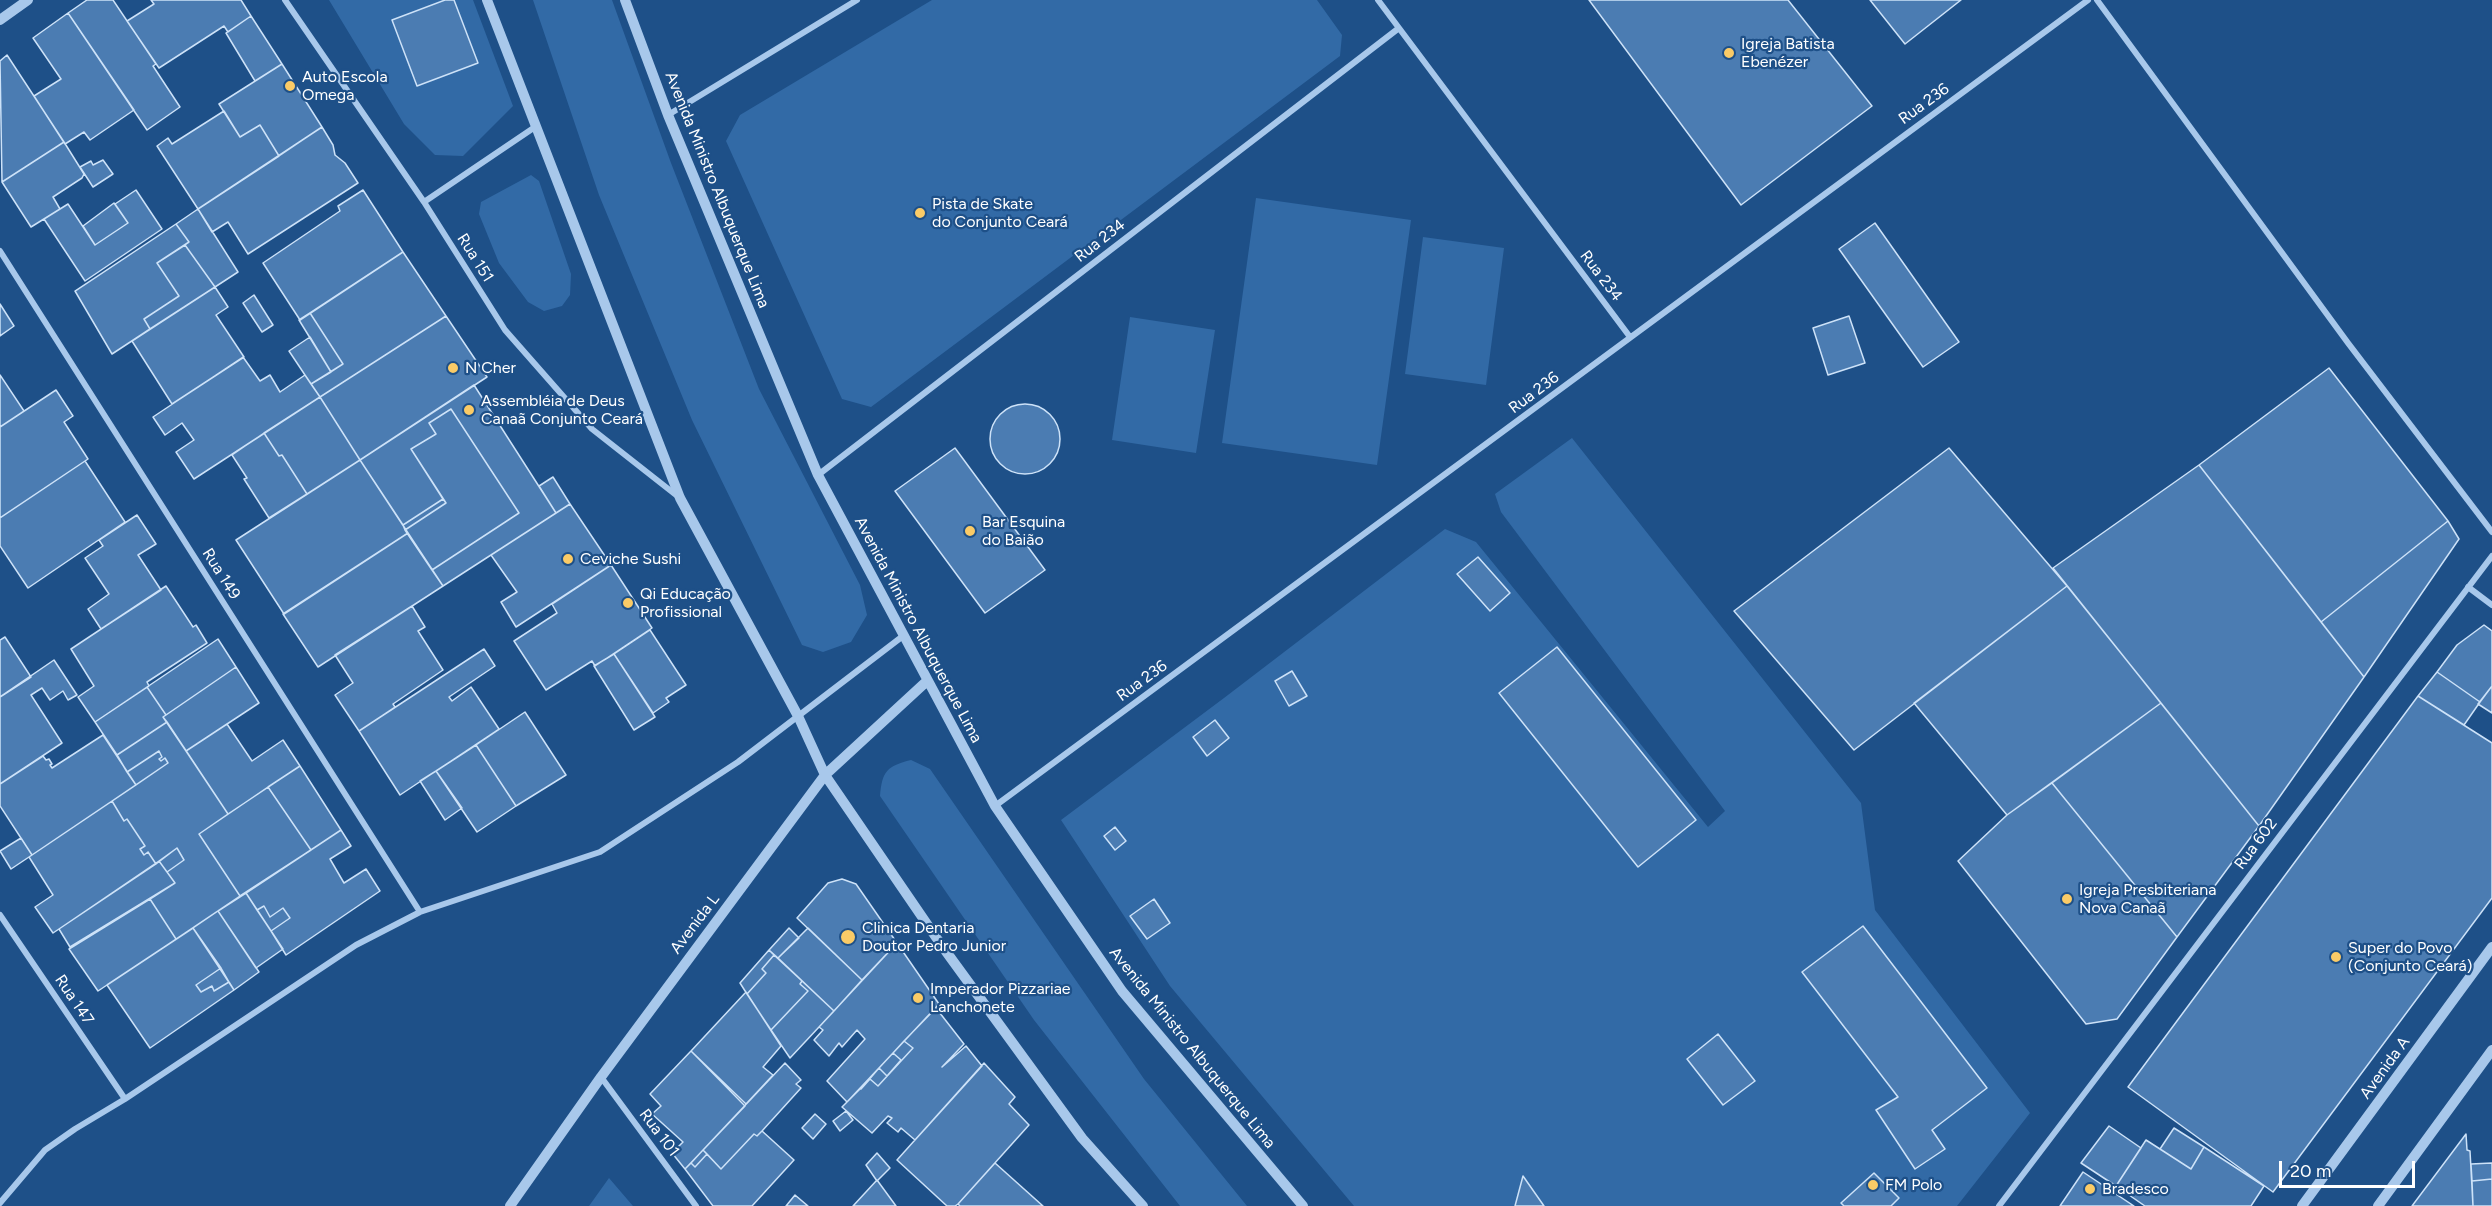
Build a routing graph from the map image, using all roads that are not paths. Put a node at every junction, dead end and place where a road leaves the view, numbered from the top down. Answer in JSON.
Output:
{"nodes":[{"id":1,"x":28,"y":0,"type":"edge"},
{"id":2,"x":285,"y":0,"type":"edge"},
{"id":3,"x":487,"y":0,"type":"edge"},
{"id":4,"x":625,"y":0,"type":"edge"},
{"id":5,"x":857,"y":0,"type":"edge"},
{"id":6,"x":1377,"y":0,"type":"edge"},
{"id":7,"x":2088,"y":0,"type":"edge"},
{"id":8,"x":2097,"y":0,"type":"edge"},
{"id":9,"x":0,"y":21,"type":"edge"},
{"id":10,"x":1398,"y":28,"type":"junction"},
{"id":11,"x":668,"y":115,"type":"junction"},
{"id":12,"x":535,"y":127,"type":"junction"},
{"id":13,"x":424,"y":202,"type":"junction"},
{"id":14,"x":0,"y":251,"type":"edge"},
{"id":15,"x":1630,"y":338,"type":"junction"},
{"id":16,"x":818,"y":475,"type":"junction"},
{"id":17,"x":680,"y":498,"type":"junction"},
{"id":18,"x":2492,"y":532,"type":"edge"},
{"id":19,"x":2492,"y":556,"type":"edge"},
{"id":20,"x":2468,"y":587,"type":"junction"},
{"id":21,"x":2492,"y":605,"type":"edge"},
{"id":22,"x":903,"y":636,"type":"junction"},
{"id":23,"x":927,"y":681,"type":"junction"},
{"id":24,"x":798,"y":716,"type":"junction"},
{"id":25,"x":825,"y":775,"type":"junction"},
{"id":26,"x":994,"y":806,"type":"junction"},
{"id":27,"x":420,"y":912,"type":"junction"},
{"id":28,"x":0,"y":915,"type":"edge"},
{"id":29,"x":2492,"y":947,"type":"edge"},
{"id":30,"x":2492,"y":1050,"type":"edge"},
{"id":31,"x":601,"y":1077,"type":"junction"},
{"id":32,"x":125,"y":1100,"type":"junction"},
{"id":33,"x":0,"y":1203,"type":"edge"},
{"id":34,"x":510,"y":1206,"type":"edge"},
{"id":35,"x":696,"y":1206,"type":"edge"},
{"id":36,"x":1143,"y":1206,"type":"edge"},
{"id":37,"x":1303,"y":1206,"type":"edge"},
{"id":38,"x":1999,"y":1206,"type":"edge"},
{"id":39,"x":2302,"y":1206,"type":"edge"},
{"id":40,"x":2378,"y":1206,"type":"edge"}],
"edges":[{"from":1,"to":9,"type":"street"},
{"from":2,"to":13,"type":"street","name":"Rua 151"},
{"from":3,"to":12,"type":"street"},
{"from":4,"to":11,"type":"street","name":"Avenida Ministro Albuquerque Lima"},
{"from":5,"to":11,"type":"street"},
{"from":6,"to":10,"type":"street","name":"Rua 234"},
{"from":7,"to":15,"type":"street","name":"Rua 236"},
{"from":8,"to":18,"type":"street"},
{"from":10,"to":15,"type":"street","name":"Rua 234"},
{"from":10,"to":16,"type":"street","name":"Rua 234"},
{"from":11,"to":16,"type":"street","name":"Avenida Ministro Albuquerque Lima"},
{"from":12,"to":13,"type":"street"},
{"from":12,"to":17,"type":"street"},
{"from":13,"to":17,"type":"street","name":"Rua 151"},
{"from":14,"to":27,"type":"street","name":"Rua 149"},
{"from":15,"to":26,"type":"street","name":"Rua 236"},
{"from":16,"to":22,"type":"street","name":"Avenida Ministro Albuquerque Lima"},
{"from":17,"to":24,"type":"street"},
{"from":19,"to":20,"type":"street","name":"Rua 602"},
{"from":20,"to":21,"type":"street"},
{"from":20,"to":38,"type":"street","name":"Rua 602"},
{"from":22,"to":23,"type":"street","name":"Avenida Ministro Albuquerque Lima"},
{"from":22,"to":24,"type":"street"},
{"from":23,"to":25,"type":"street","name":"Avenida L"},
{"from":23,"to":26,"type":"street","name":"Avenida Ministro Albuquerque Lima"},
{"from":24,"to":25,"type":"street"},
{"from":24,"to":27,"type":"street"},
{"from":25,"to":31,"type":"street","name":"Avenida L"},
{"from":25,"to":36,"type":"street"},
{"from":26,"to":37,"type":"street","name":"Avenida Ministro Albuquerque Lima"},
{"from":27,"to":32,"type":"street"},
{"from":28,"to":32,"type":"street","name":"Rua 147"},
{"from":29,"to":39,"type":"street","name":"Avenida A"},
{"from":30,"to":40,"type":"street"},
{"from":31,"to":34,"type":"street","name":"Avenida L"},
{"from":31,"to":35,"type":"street","name":"Rua 101"},
{"from":32,"to":33,"type":"street"}]}
